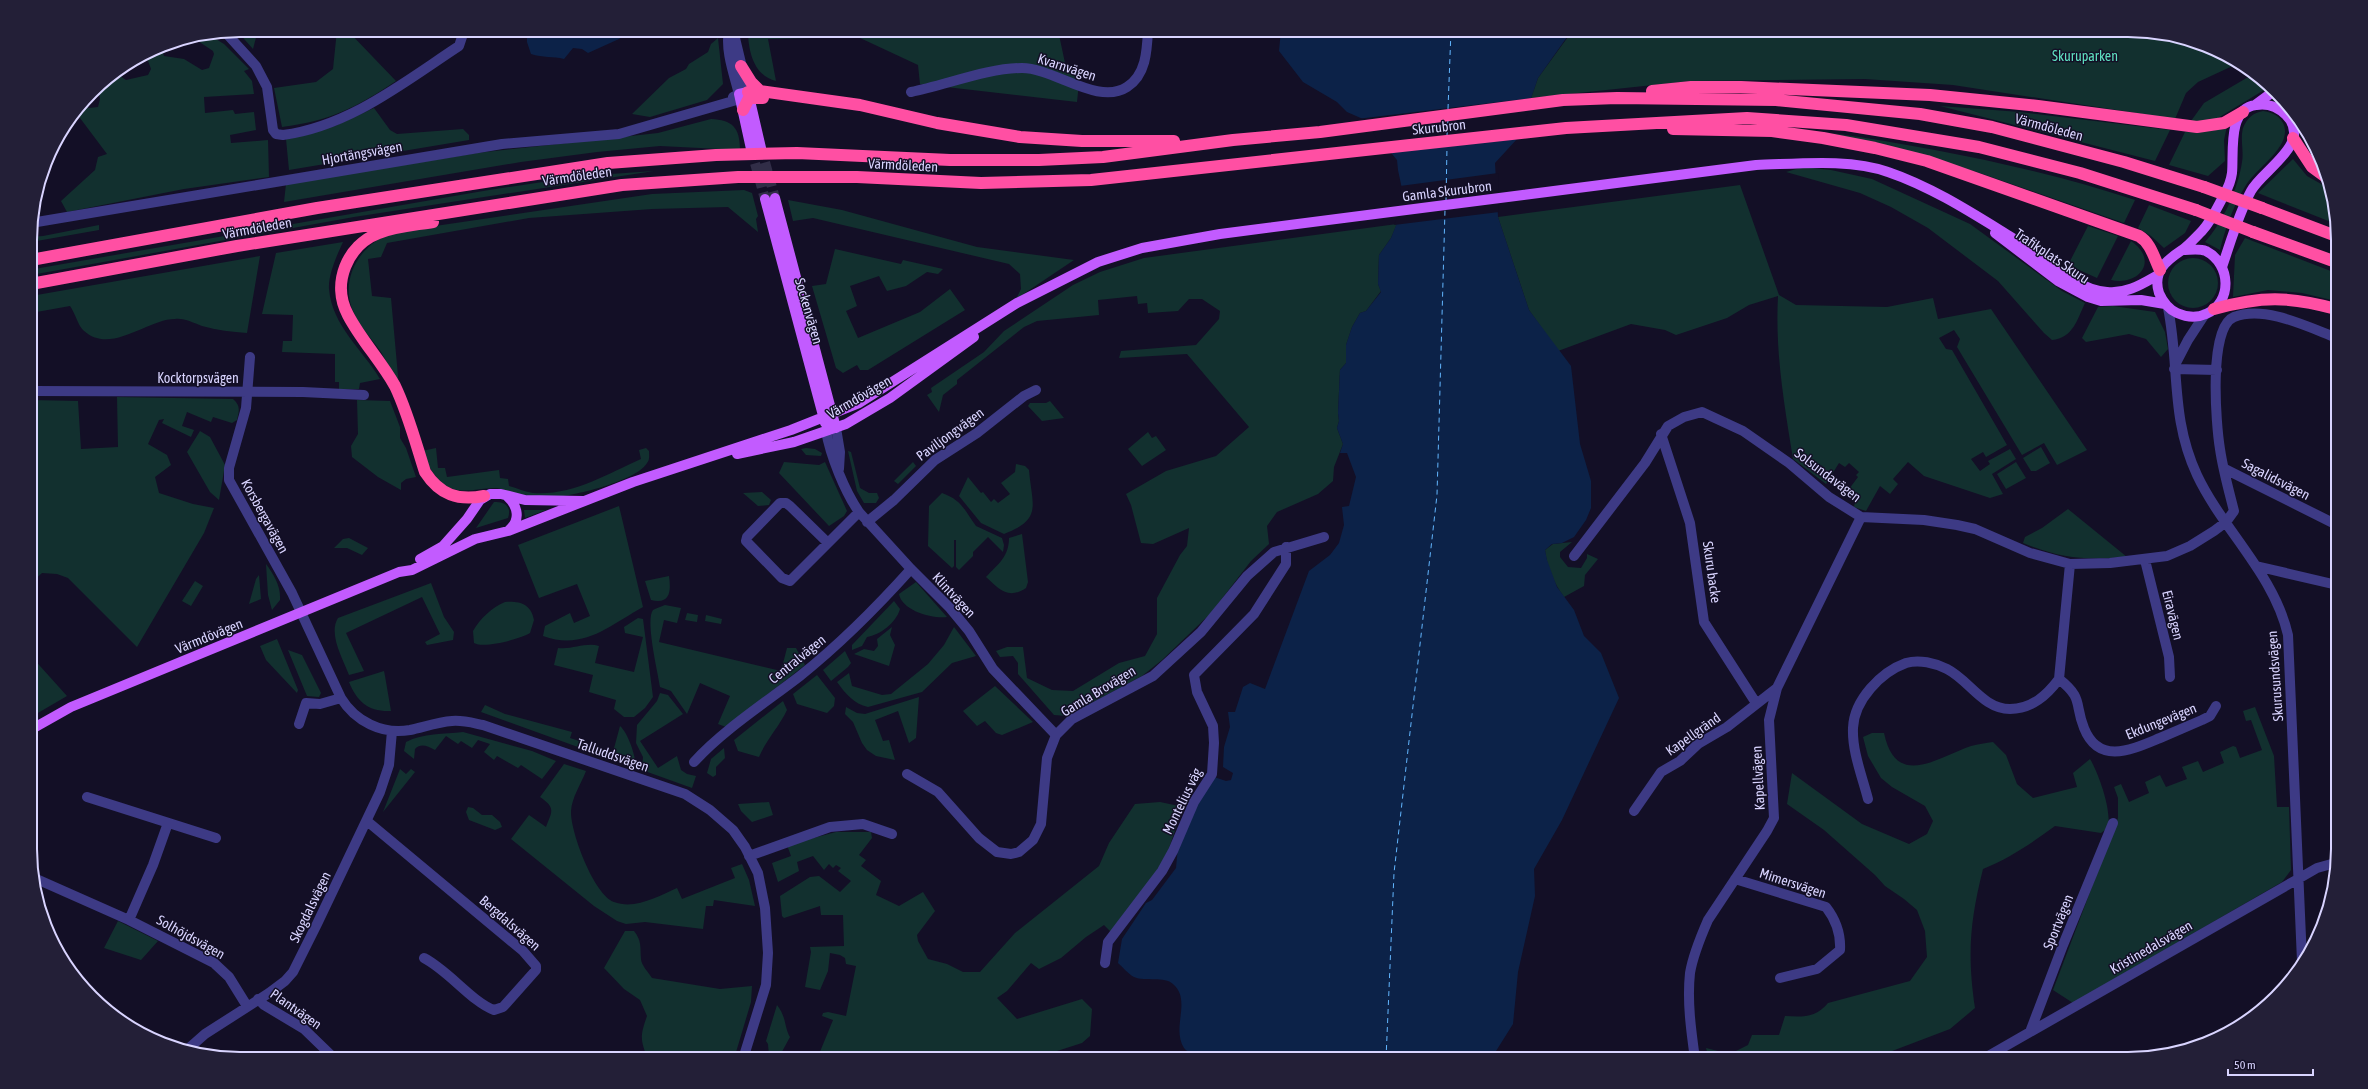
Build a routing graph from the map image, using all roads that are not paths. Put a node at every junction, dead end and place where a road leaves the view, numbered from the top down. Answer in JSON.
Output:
{"nodes":[{"id":1,"x":230,"y":37,"type":"edge"},
{"id":2,"x":462,"y":37,"type":"edge"},
{"id":3,"x":728,"y":37,"type":"edge"},
{"id":4,"x":735,"y":37,"type":"edge"},
{"id":5,"x":1147,"y":37,"type":"edge"},
{"id":6,"x":741,"y":66,"type":"junction"},
{"id":7,"x":760,"y":91,"type":"junction"},
{"id":8,"x":911,"y":92,"type":"dead end"},
{"id":9,"x":1742,"y":93,"type":"junction"},
{"id":10,"x":2270,"y":94,"type":"edge"},
{"id":11,"x":744,"y":99,"type":"junction"},
{"id":12,"x":820,"y":99,"type":"junction"},
{"id":13,"x":2255,"y":105,"type":"junction"},
{"id":14,"x":2243,"y":112,"type":"junction"},
{"id":15,"x":2295,"y":124,"type":"edge"},
{"id":16,"x":1566,"y":128,"type":"junction"},
{"id":17,"x":2293,"y":133,"type":"junction"},
{"id":18,"x":1131,"y":147,"type":"junction"},
{"id":19,"x":756,"y":149,"type":"tunnel mouth"},
{"id":20,"x":1756,"y":165,"type":"joint"},
{"id":21,"x":2319,"y":172,"type":"edge"},
{"id":22,"x":1134,"y":176,"type":"joint"},
{"id":23,"x":544,"y":196,"type":"junction"},
{"id":24,"x":770,"y":198,"type":"tunnel mouth"},
{"id":25,"x":38,"y":222,"type":"edge"},
{"id":26,"x":2331,"y":234,"type":"edge"},
{"id":27,"x":1142,"y":248,"type":"joint"},
{"id":28,"x":2182,"y":250,"type":"junction"},
{"id":29,"x":37,"y":259,"type":"edge"},
{"id":30,"x":2331,"y":260,"type":"edge"},
{"id":31,"x":2222,"y":267,"type":"junction"},
{"id":32,"x":2159,"y":273,"type":"junction"},
{"id":33,"x":37,"y":283,"type":"edge"},
{"id":34,"x":2103,"y":297,"type":"junction"},
{"id":35,"x":1017,"y":303,"type":"junction"},
{"id":36,"x":2167,"y":306,"type":"junction"},
{"id":37,"x":2331,"y":308,"type":"edge"},
{"id":38,"x":2210,"y":312,"type":"junction"},
{"id":39,"x":2331,"y":336,"type":"edge"},
{"id":40,"x":250,"y":357,"type":"dead end"},
{"id":41,"x":2174,"y":369,"type":"junction"},
{"id":42,"x":2218,"y":370,"type":"junction"},
{"id":43,"x":1036,"y":390,"type":"dead end"},
{"id":44,"x":37,"y":391,"type":"edge"},
{"id":45,"x":248,"y":392,"type":"junction"},
{"id":46,"x":364,"y":395,"type":"dead end"},
{"id":47,"x":828,"y":415,"type":"junction"},
{"id":48,"x":831,"y":430,"type":"junction"},
{"id":49,"x":1661,"y":434,"type":"junction"},
{"id":50,"x":692,"y":463,"type":"junction"},
{"id":51,"x":2224,"y":469,"type":"junction"},
{"id":52,"x":484,"y":496,"type":"junction"},
{"id":53,"x":507,"y":496,"type":"junction"},
{"id":54,"x":583,"y":501,"type":"junction"},
{"id":55,"x":859,"y":512,"type":"junction"},
{"id":56,"x":1861,"y":517,"type":"junction"},
{"id":57,"x":867,"y":522,"type":"junction"},
{"id":58,"x":2226,"y":522,"type":"junction"},
{"id":59,"x":2331,"y":522,"type":"edge"},
{"id":60,"x":508,"y":531,"type":"junction"},
{"id":61,"x":1324,"y":537,"type":"dead end"},
{"id":62,"x":828,"y":543,"type":"junction"},
{"id":63,"x":1286,"y":547,"type":"junction"},
{"id":64,"x":1574,"y":556,"type":"dead end"},
{"id":65,"x":2145,"y":560,"type":"junction"},
{"id":66,"x":2070,"y":564,"type":"junction"},
{"id":67,"x":2256,"y":566,"type":"junction"},
{"id":68,"x":910,"y":569,"type":"junction"},
{"id":69,"x":399,"y":572,"type":"junction"},
{"id":70,"x":2331,"y":584,"type":"edge"},
{"id":71,"x":302,"y":613,"type":"junction"},
{"id":72,"x":2170,"y":677,"type":"dead end"},
{"id":73,"x":2059,"y":679,"type":"junction"},
{"id":74,"x":1777,"y":688,"type":"junction"},
{"id":75,"x":340,"y":698,"type":"junction"},
{"id":76,"x":1756,"y":703,"type":"junction"},
{"id":77,"x":2216,"y":706,"type":"dead end"},
{"id":78,"x":299,"y":724,"type":"dead end"},
{"id":79,"x":37,"y":726,"type":"edge"},
{"id":80,"x":392,"y":731,"type":"junction"},
{"id":81,"x":1056,"y":735,"type":"junction"},
{"id":82,"x":694,"y":762,"type":"dead end"},
{"id":83,"x":907,"y":774,"type":"dead end"},
{"id":84,"x":87,"y":798,"type":"dead end"},
{"id":85,"x":1868,"y":799,"type":"dead end"},
{"id":86,"x":1634,"y":811,"type":"dead end"},
{"id":87,"x":367,"y":820,"type":"junction"},
{"id":88,"x":168,"y":823,"type":"junction"},
{"id":89,"x":2114,"y":823,"type":"dead end"},
{"id":90,"x":892,"y":834,"type":"dead end"},
{"id":91,"x":216,"y":838,"type":"dead end"},
{"id":92,"x":749,"y":856,"type":"junction"},
{"id":93,"x":2331,"y":864,"type":"edge"},
{"id":94,"x":1735,"y":879,"type":"junction"},
{"id":95,"x":2298,"y":879,"type":"junction"},
{"id":96,"x":40,"y":880,"type":"edge"},
{"id":97,"x":129,"y":920,"type":"junction"},
{"id":98,"x":2302,"y":954,"type":"edge"},
{"id":99,"x":424,"y":958,"type":"dead end"},
{"id":100,"x":1105,"y":963,"type":"dead end"},
{"id":101,"x":1780,"y":978,"type":"dead end"},
{"id":102,"x":258,"y":999,"type":"junction"},
{"id":103,"x":247,"y":1006,"type":"junction"},
{"id":104,"x":2030,"y":1032,"type":"junction"},
{"id":105,"x":191,"y":1046,"type":"edge"},
{"id":106,"x":328,"y":1052,"type":"edge"},
{"id":107,"x":745,"y":1052,"type":"edge"},
{"id":108,"x":1694,"y":1052,"type":"edge"},
{"id":109,"x":1995,"y":1052,"type":"edge"}],
"edges":[{"from":1,"to":2,"type":"street"},
{"from":3,"to":11,"type":"street"},
{"from":4,"to":6,"type":"street"},
{"from":5,"to":8,"type":"street","name":"Kvarnvägen"},
{"from":6,"to":7,"type":"highway"},
{"from":6,"to":11,"type":"street"},
{"from":7,"to":11,"type":"highway"},
{"from":7,"to":12,"type":"highway"},
{"from":9,"to":14,"type":"highway"},
{"from":9,"to":18,"type":"highway","name":"Skurubron"},
{"from":9,"to":26,"type":"highway","name":"Värmdöleden","bridge":true},
{"from":10,"to":13,"type":"main road"},
{"from":11,"to":12,"type":"highway"},
{"from":11,"to":19,"type":"main road"},
{"from":11,"to":25,"type":"street","name":"Hjortängsvägen"},
{"from":12,"to":18,"type":"highway"},
{"from":13,"to":14,"type":"main road"},
{"from":13,"to":17,"type":"main road"},
{"from":14,"to":28,"type":"main road","name":"Trafikplats Skuru"},
{"from":15,"to":17,"type":"main road"},
{"from":16,"to":22,"type":"highway","name":"Skurubron"},
{"from":16,"to":30,"type":"highway","name":"Skurubron","bridge":true},
{"from":16,"to":32,"type":"highway"},
{"from":17,"to":21,"type":"highway"},
{"from":17,"to":31,"type":"main road"},
{"from":18,"to":29,"type":"highway","name":"Värmdöleden"},
{"from":20,"to":27,"type":"main road","name":"Gamla Skurubron"},
{"from":20,"to":34,"type":"main road","name":"Trafikplats Skuru"},
{"from":22,"to":23,"type":"highway","name":"Värmdöleden"},
{"from":23,"to":33,"type":"highway","name":"Värmdöleden"},
{"from":23,"to":52,"type":"highway"},
{"from":24,"to":47,"type":"main road","name":"Sockenvägen"},
{"from":27,"to":35,"type":"main road","name":"Värmdövägen"},
{"from":28,"to":31,"type":"main road"},
{"from":28,"to":32,"type":"main road","name":"Trafikplats Skuru"},
{"from":31,"to":38,"type":"main road"},
{"from":32,"to":34,"type":"main road","name":"Trafikplats Skuru"},
{"from":32,"to":36,"type":"main road"},
{"from":34,"to":36,"type":"main road","name":"Trafikplats Skuru"},
{"from":35,"to":47,"type":"main road","name":"Värmdövägen"},
{"from":35,"to":48,"type":"main road","name":"Värmdövägen"},
{"from":36,"to":38,"type":"main road","name":"Trafikplats Skuru"},
{"from":36,"to":41,"type":"street","name":"Skurusundsvägen"},
{"from":37,"to":38,"type":"highway"},
{"from":38,"to":41,"type":"street"},
{"from":39,"to":42,"type":"street"},
{"from":40,"to":45,"type":"street","name":"Korsbergavägen"},
{"from":41,"to":42,"type":"street"},
{"from":41,"to":58,"type":"street","name":"Skurusundsvägen"},
{"from":42,"to":51,"type":"street"},
{"from":43,"to":57,"type":"street","name":"Paviljongvägen"},
{"from":44,"to":45,"type":"street","name":"Kocktorpsvägen"},
{"from":45,"to":46,"type":"street","name":"Kocktorpsvägen"},
{"from":45,"to":71,"type":"street","name":"Korsbergavägen"},
{"from":47,"to":48,"type":"main road","name":"Sockenvägen"},
{"from":47,"to":50,"type":"main road","name":"Värmdövägen"},
{"from":48,"to":50,"type":"main road","name":"Värmdövägen"},
{"from":48,"to":55,"type":"street","name":"Klintvägen"},
{"from":49,"to":56,"type":"street","name":"Solsundavägen"},
{"from":49,"to":64,"type":"street","name":"Solsundavägen"},
{"from":49,"to":76,"type":"street","name":"Skuru backe"},
{"from":50,"to":54,"type":"main road","name":"Värmdövägen"},
{"from":51,"to":58,"type":"street"},
{"from":51,"to":59,"type":"street","name":"Sagalidsvägen"},
{"from":52,"to":53,"type":"main road","name":"Värmdövägen"},
{"from":52,"to":69,"type":"main road","name":"Värmdövägen"},
{"from":53,"to":54,"type":"main road","name":"Värmdövägen"},
{"from":53,"to":60,"type":"main road"},
{"from":54,"to":60,"type":"main road","name":"Värmdövägen"},
{"from":55,"to":57,"type":"street","name":"Klintvägen"},
{"from":55,"to":62,"type":"street"},
{"from":56,"to":66,"type":"street","name":"Solsundavägen"},
{"from":56,"to":74,"type":"street","name":"Kapellvägen"},
{"from":57,"to":68,"type":"street","name":"Klintvägen"},
{"from":58,"to":65,"type":"street","name":"Solsundavägen"},
{"from":58,"to":67,"type":"street","name":"Skurusundsvägen"},
{"from":60,"to":69,"type":"main road","name":"Värmdövägen"},
{"from":61,"to":63,"type":"street","name":"Gamla Brovägen"},
{"from":62,"to":62,"type":"street"},
{"from":63,"to":81,"type":"street","name":"Gamla Brovägen"},
{"from":63,"to":100,"type":"street","name":"Montelius väg"},
{"from":65,"to":66,"type":"street","name":"Solsundavägen"},
{"from":65,"to":72,"type":"street","name":"Eiravägen"},
{"from":66,"to":73,"type":"street"},
{"from":67,"to":70,"type":"street"},
{"from":67,"to":95,"type":"street","name":"Skurusundsvägen"},
{"from":68,"to":81,"type":"street","name":"Klintvägen"},
{"from":68,"to":82,"type":"street","name":"Centralvägen"},
{"from":69,"to":71,"type":"main road","name":"Värmdövägen"},
{"from":71,"to":75,"type":"street","name":"Talluddsvägen"},
{"from":71,"to":79,"type":"main road","name":"Värmdövägen"},
{"from":73,"to":77,"type":"street","name":"Ekdungevägen"},
{"from":73,"to":85,"type":"street"},
{"from":74,"to":76,"type":"street","name":"Kapellgränd"},
{"from":74,"to":94,"type":"street","name":"Kapellvägen"},
{"from":75,"to":78,"type":"street"},
{"from":75,"to":80,"type":"street","name":"Talluddsvägen"},
{"from":76,"to":86,"type":"street","name":"Kapellgränd"},
{"from":80,"to":87,"type":"street","name":"Skogdalsvägen"},
{"from":80,"to":92,"type":"street","name":"Talluddsvägen"},
{"from":81,"to":83,"type":"street","name":"Gamla Brovägen"},
{"from":84,"to":88,"type":"street"},
{"from":87,"to":99,"type":"street","name":"Bergdalsvägen"},
{"from":87,"to":102,"type":"street","name":"Skogdalsvägen"},
{"from":88,"to":91,"type":"street"},
{"from":88,"to":97,"type":"street"},
{"from":89,"to":104,"type":"street","name":"Sportvägen"},
{"from":90,"to":92,"type":"street"},
{"from":92,"to":107,"type":"street","name":"Talluddsvägen"},
{"from":93,"to":95,"type":"street","name":"Kristinedalsvägen"},
{"from":94,"to":101,"type":"street","name":"Mimersvägen"},
{"from":94,"to":108,"type":"street","name":"Kapellvägen"},
{"from":95,"to":98,"type":"street","name":"Skurusundsvägen"},
{"from":95,"to":104,"type":"street","name":"Kristinedalsvägen"},
{"from":96,"to":97,"type":"street","name":"Solhöjdsvägen"},
{"from":97,"to":103,"type":"street","name":"Solhöjdsvägen"},
{"from":102,"to":103,"type":"street","name":"Skogdalsvägen"},
{"from":102,"to":106,"type":"street","name":"Plantvägen"},
{"from":103,"to":105,"type":"street","name":"Skogdalsvägen"},
{"from":104,"to":109,"type":"street","name":"Kristinedalsvägen"}]}
